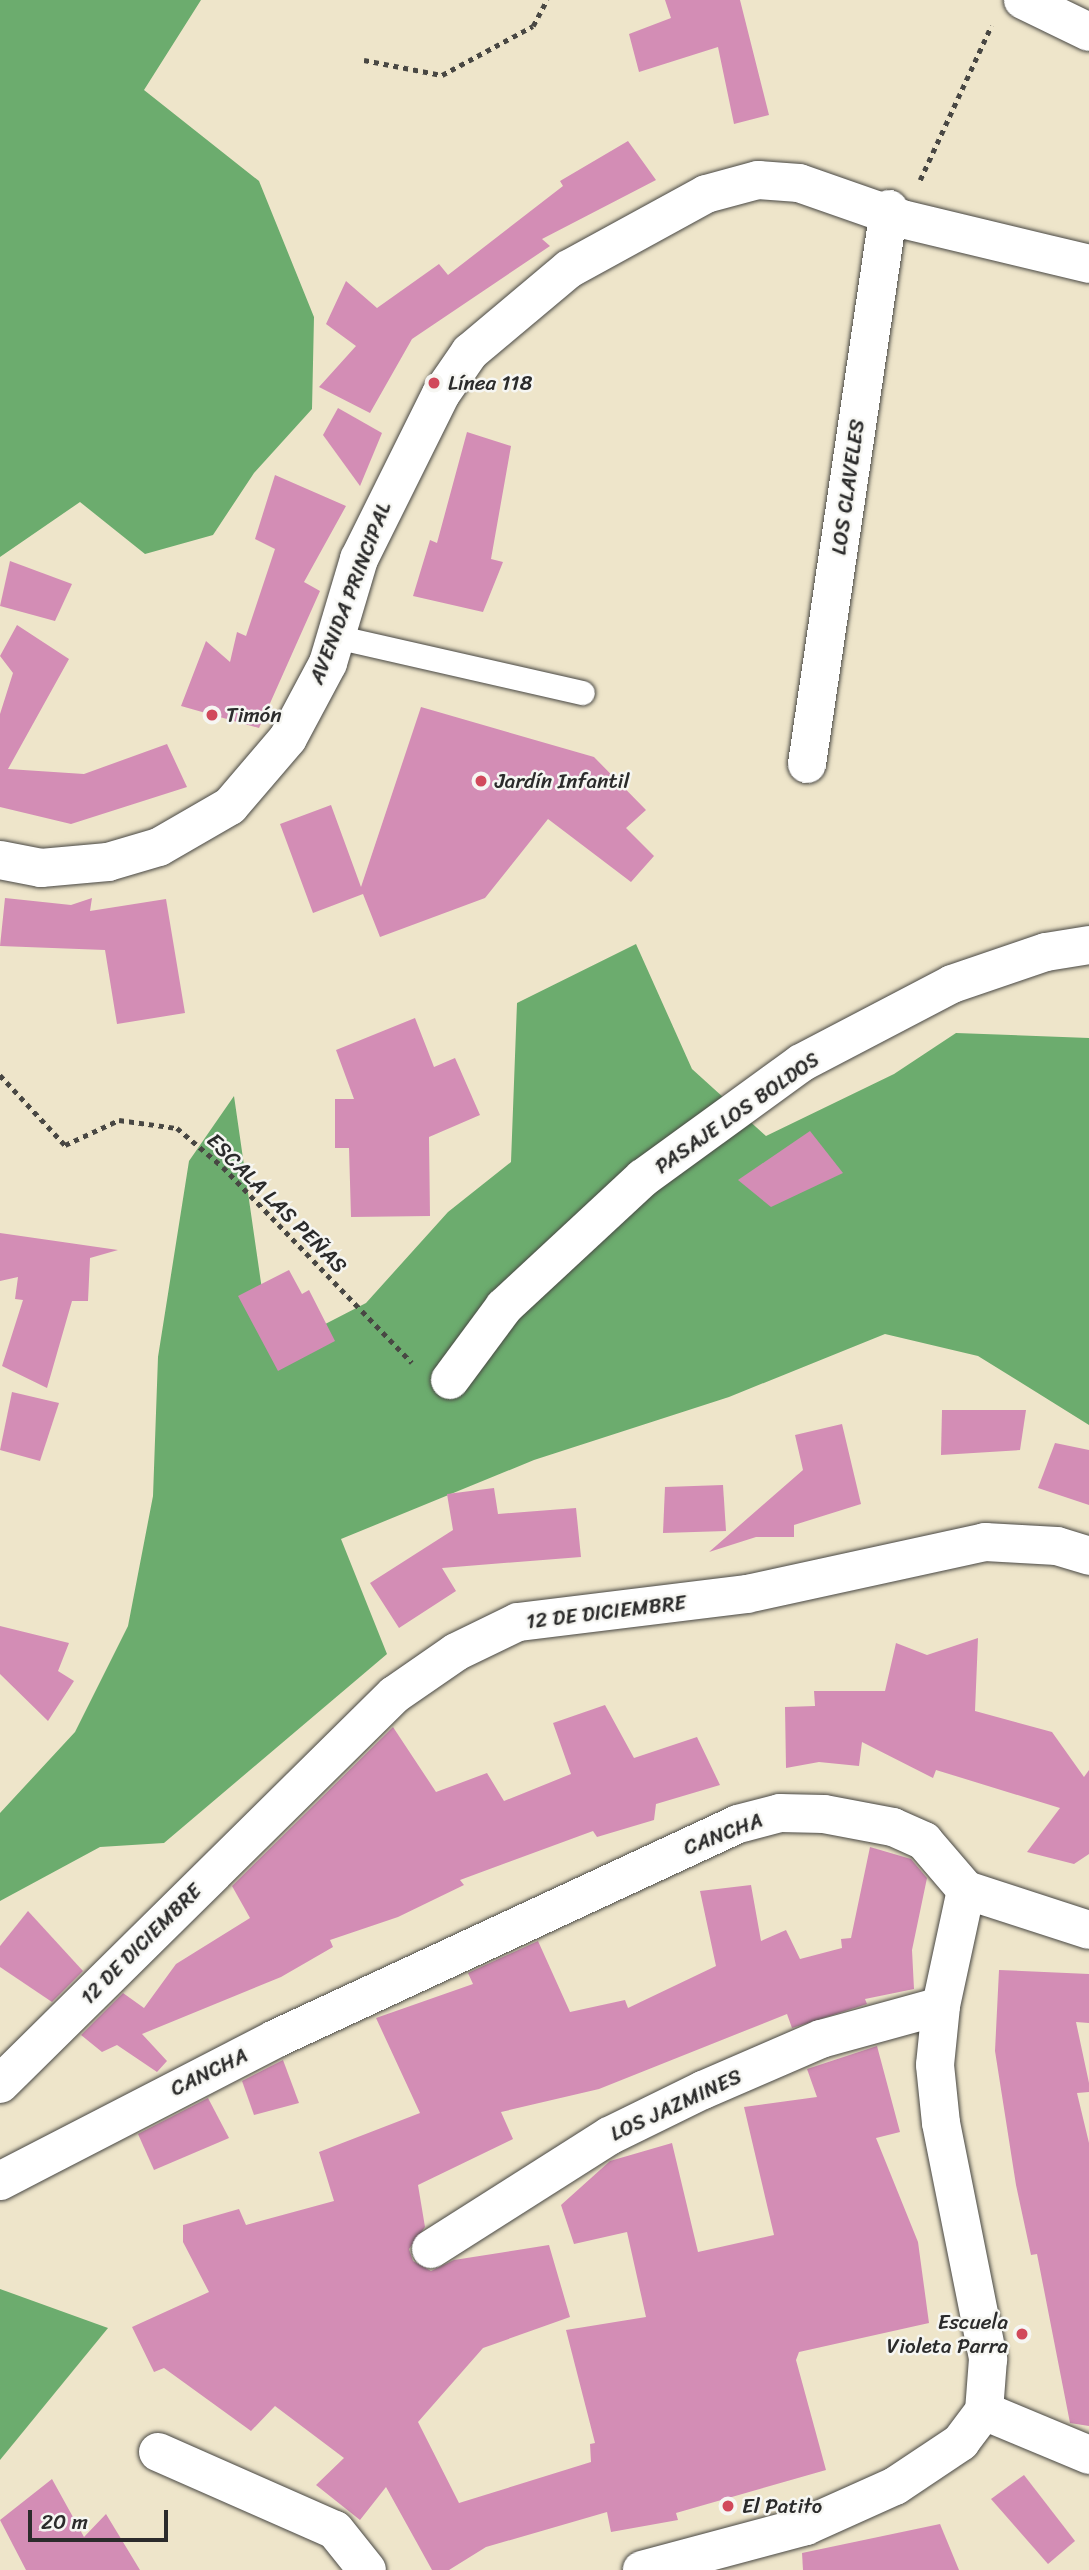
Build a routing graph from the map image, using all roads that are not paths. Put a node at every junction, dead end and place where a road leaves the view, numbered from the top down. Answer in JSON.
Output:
{"nodes":[{"id":1,"x":1010,"y":6,"type":"edge"},
{"id":2,"x":1089,"y":32,"type":"edge"},
{"id":3,"x":896,"y":214,"type":"junction"},
{"id":4,"x":1089,"y":264,"type":"edge"},
{"id":5,"x":336,"y":637,"type":"junction"},
{"id":6,"x":583,"y":693,"type":"dead end"},
{"id":7,"x":807,"y":764,"type":"dead end"},
{"id":8,"x":0,"y":860,"type":"edge"},
{"id":9,"x":1089,"y":945,"type":"edge"},
{"id":10,"x":450,"y":1380,"type":"road end"},
{"id":11,"x":1089,"y":1556,"type":"edge"},
{"id":12,"x":966,"y":1890,"type":"junction"},
{"id":13,"x":1089,"y":1930,"type":"edge"},
{"id":14,"x":941,"y":2006,"type":"junction"},
{"id":15,"x":0,"y":2084,"type":"edge"},
{"id":16,"x":0,"y":2181,"type":"edge"},
{"id":17,"x":431,"y":2249,"type":"dead end"},
{"id":18,"x":984,"y":2411,"type":"junction"},
{"id":19,"x":158,"y":2452,"type":"dead end"},
{"id":20,"x":1089,"y":2455,"type":"edge"},
{"id":21,"x":712,"y":2560,"type":"edge"},
{"id":22,"x":367,"y":2570,"type":"edge"},
{"id":23,"x":642,"y":2570,"type":"edge"}],
"edges":[{"from":1,"to":2,"type":"street"},
{"from":3,"to":4,"type":"street","name":"AVENIDA PRINCIPAL"},
{"from":3,"to":5,"type":"street","name":"AVENIDA PRINCIPAL"},
{"from":3,"to":7,"type":"street","name":"LOS CLAVELES"},
{"from":5,"to":6,"type":"lane"},
{"from":5,"to":8,"type":"street","name":"AVENIDA PRINCIPAL"},
{"from":9,"to":10,"type":"street","name":"PASAJE LOS BOLDOS"},
{"from":11,"to":15,"type":"street","name":"12 DE DICIEMBRE"},
{"from":12,"to":13,"type":"street"},
{"from":12,"to":14,"type":"street"},
{"from":12,"to":16,"type":"street","name":"CANCHA"},
{"from":14,"to":17,"type":"street","name":"LOS JAZMINES"},
{"from":14,"to":18,"type":"street"},
{"from":18,"to":20,"type":"street"},
{"from":18,"to":21,"type":"street"},
{"from":19,"to":22,"type":"street"},
{"from":21,"to":23,"type":"street"}]}
